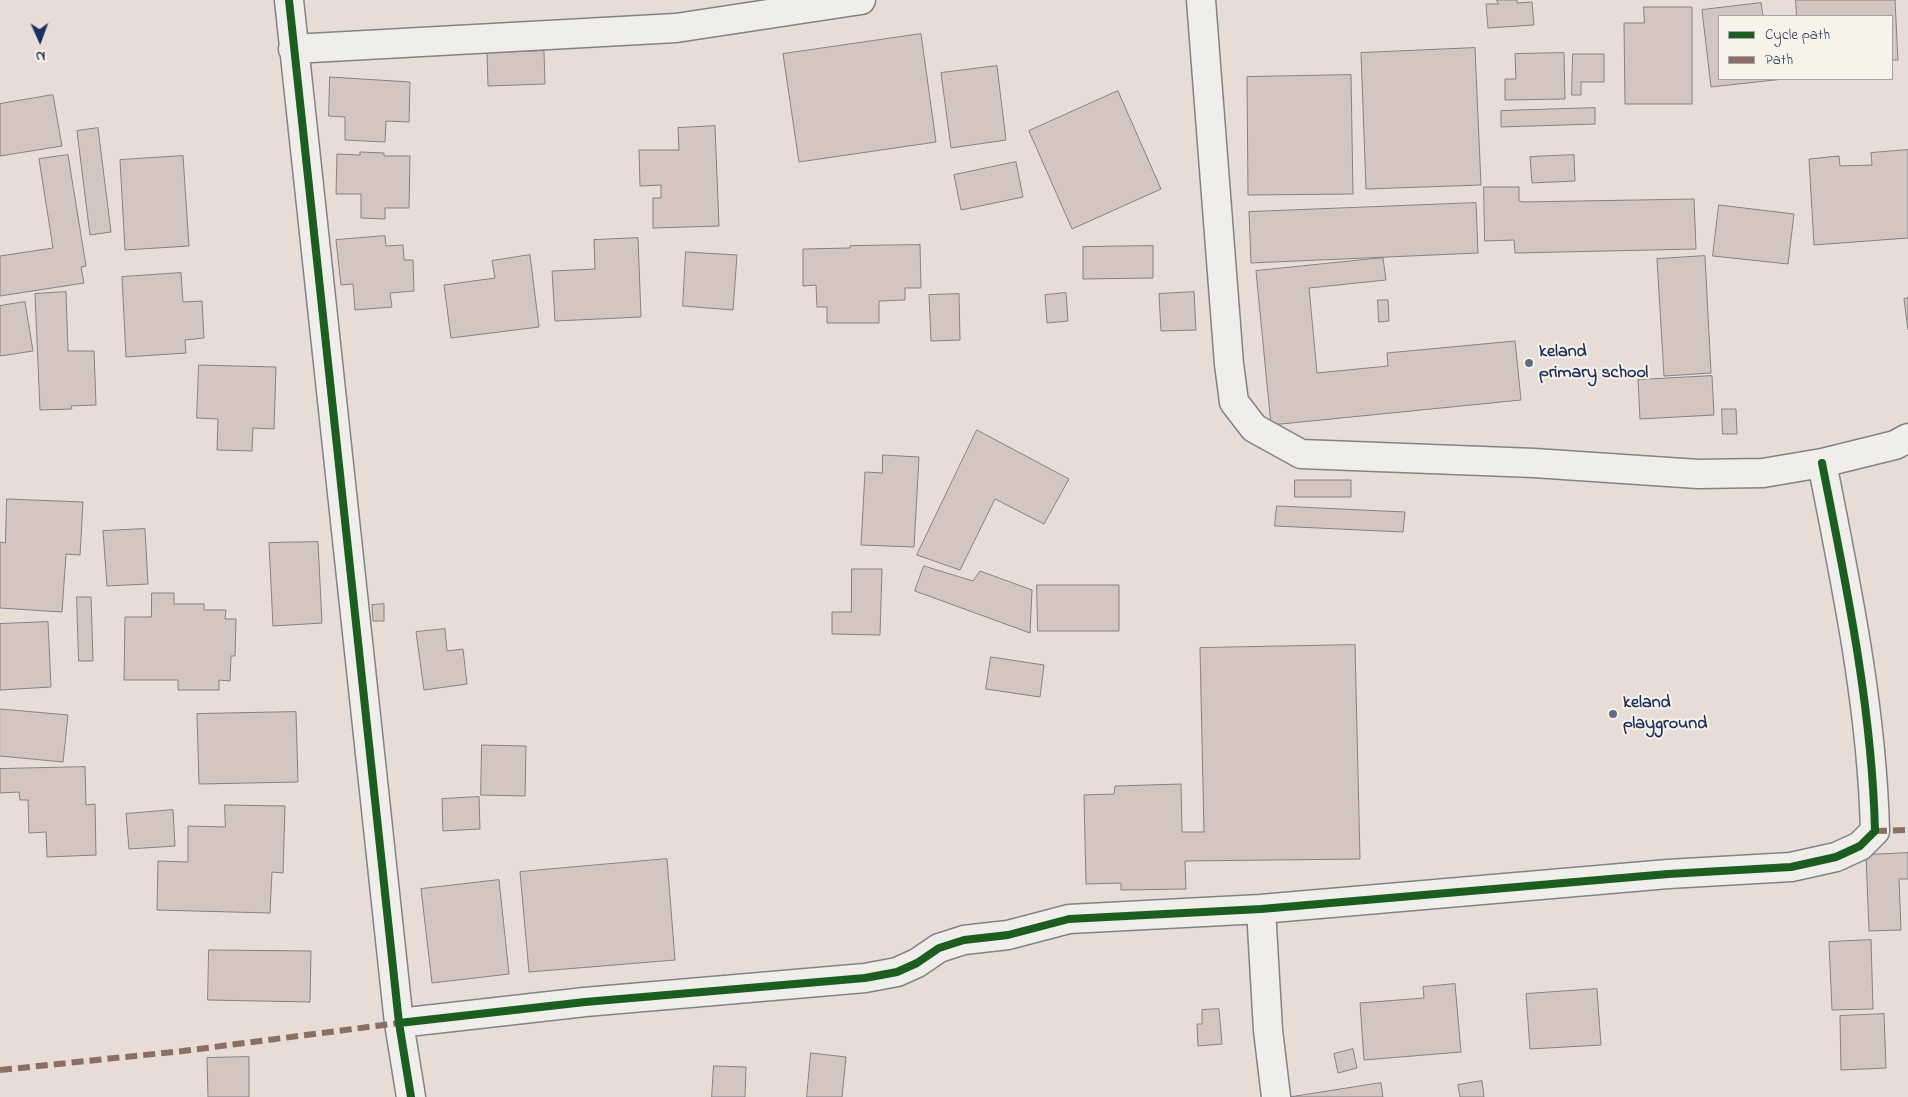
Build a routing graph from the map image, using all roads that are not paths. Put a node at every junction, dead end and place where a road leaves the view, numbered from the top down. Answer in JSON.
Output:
{"nodes":[{"id":1,"x":289,"y":0,"type":"edge"},
{"id":2,"x":861,"y":0,"type":"edge"},
{"id":3,"x":1201,"y":0,"type":"edge"},
{"id":4,"x":294,"y":49,"type":"junction"},
{"id":5,"x":1908,"y":438,"type":"edge"},
{"id":6,"x":1822,"y":462,"type":"junction"},
{"id":7,"x":1261,"y":909,"type":"junction"},
{"id":8,"x":399,"y":1023,"type":"junction"},
{"id":9,"x":411,"y":1097,"type":"edge"},
{"id":10,"x":1276,"y":1097,"type":"edge"}],
"edges":[{"from":1,"to":4,"type":"street"},
{"from":2,"to":4,"type":"street"},
{"from":3,"to":6,"type":"street"},
{"from":4,"to":8,"type":"street"},
{"from":5,"to":6,"type":"street"},
{"from":6,"to":7,"type":"street"},
{"from":7,"to":8,"type":"street"},
{"from":7,"to":10,"type":"street"},
{"from":8,"to":9,"type":"street"}]}
